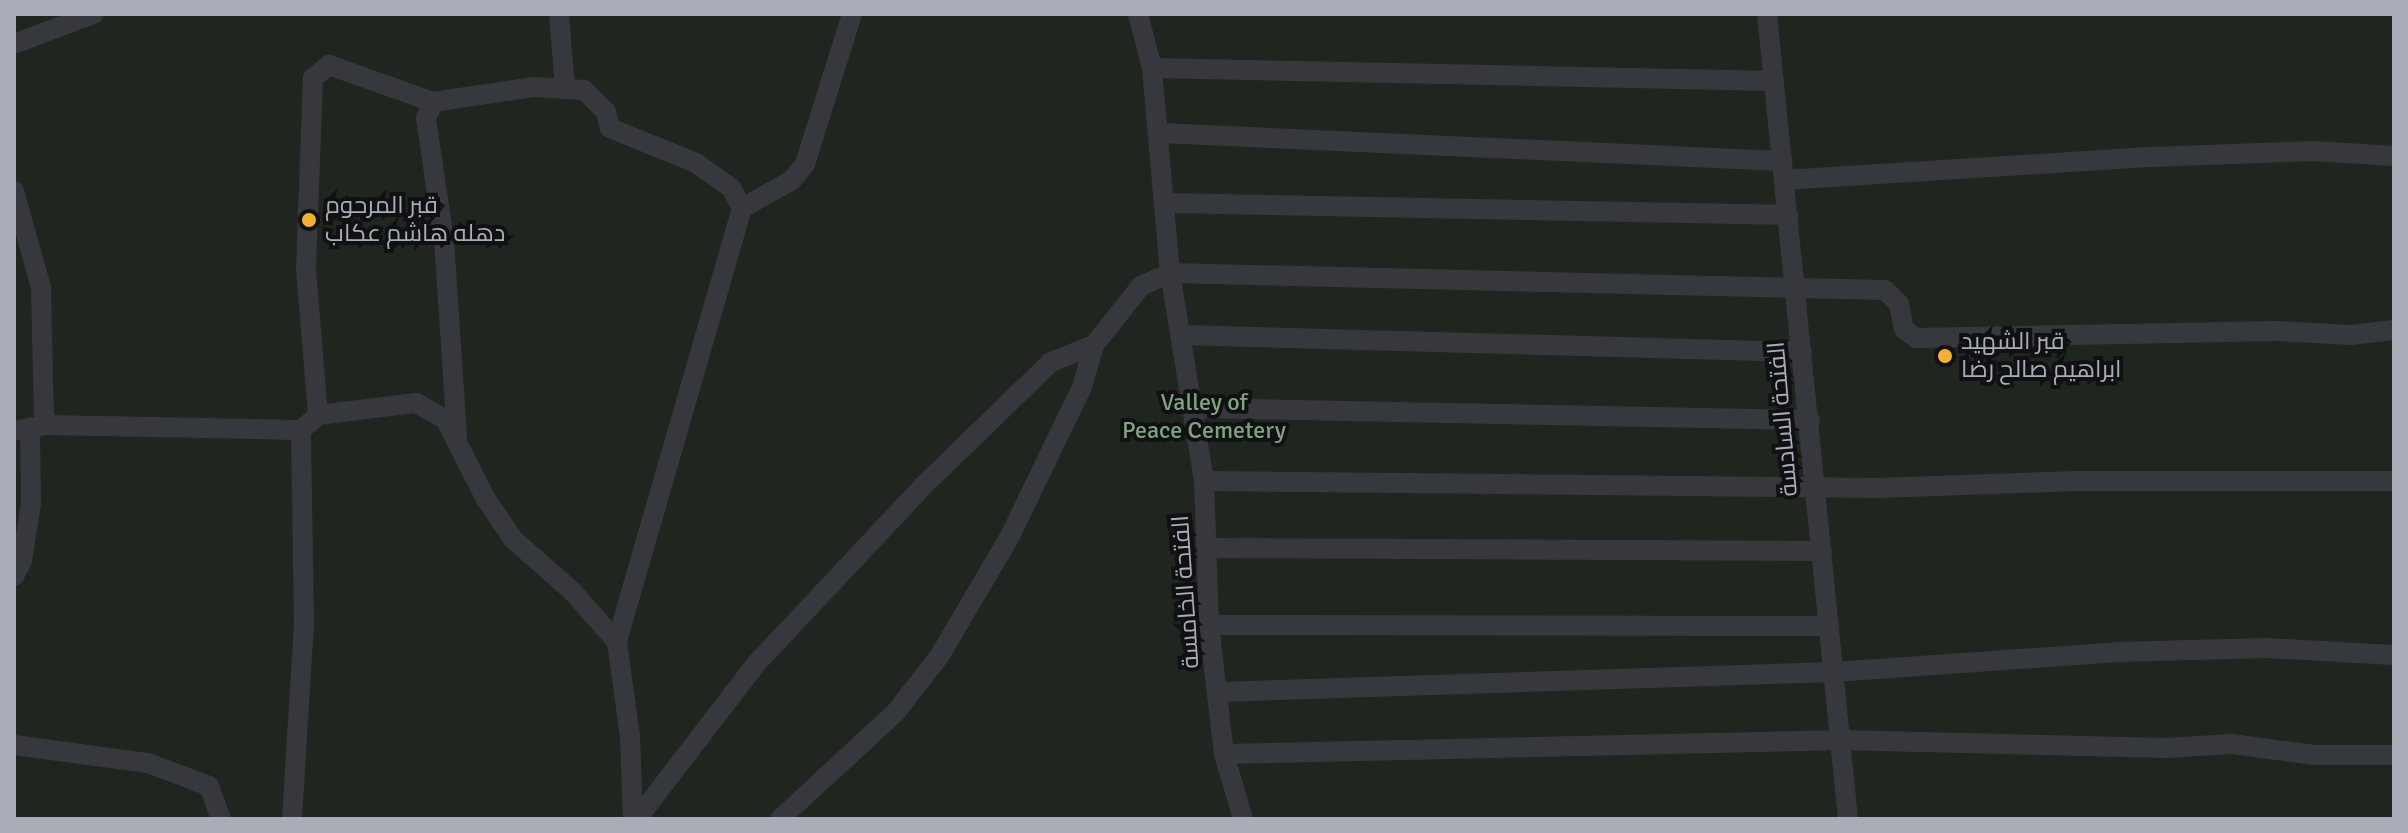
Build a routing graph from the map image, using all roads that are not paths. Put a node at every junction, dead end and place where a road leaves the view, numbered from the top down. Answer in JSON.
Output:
{"nodes":[{"id":1,"x":93,"y":14,"type":"edge"},
{"id":2,"x":559,"y":14,"type":"edge"},
{"id":3,"x":852,"y":14,"type":"edge"},
{"id":4,"x":1138,"y":14,"type":"edge"},
{"id":5,"x":1767,"y":14,"type":"edge"},
{"id":6,"x":14,"y":44,"type":"edge"},
{"id":7,"x":1152,"y":68,"type":"junction"},
{"id":8,"x":1774,"y":81,"type":"junction"},
{"id":9,"x":565,"y":89,"type":"junction"},
{"id":10,"x":433,"y":102,"type":"junction"},
{"id":11,"x":1161,"y":133,"type":"junction"},
{"id":12,"x":2394,"y":156,"type":"edge"},
{"id":13,"x":1783,"y":171,"type":"junction"},
{"id":14,"x":14,"y":191,"type":"edge"},
{"id":15,"x":1165,"y":203,"type":"junction"},
{"id":16,"x":742,"y":208,"type":"junction"},
{"id":17,"x":1788,"y":215,"type":"junction"},
{"id":18,"x":1170,"y":273,"type":"junction"},
{"id":19,"x":1798,"y":285,"type":"junction"},
{"id":20,"x":2394,"y":330,"type":"edge"},
{"id":21,"x":1182,"y":335,"type":"junction"},
{"id":22,"x":1094,"y":345,"type":"junction"},
{"id":23,"x":1802,"y":352,"type":"junction"},
{"id":24,"x":1191,"y":408,"type":"junction"},
{"id":25,"x":318,"y":415,"type":"junction"},
{"id":26,"x":1810,"y":420,"type":"junction"},
{"id":27,"x":30,"y":429,"type":"edge"},
{"id":28,"x":301,"y":430,"type":"junction"},
{"id":29,"x":457,"y":436,"type":"junction"},
{"id":30,"x":1204,"y":481,"type":"junction"},
{"id":31,"x":2394,"y":481,"type":"edge"},
{"id":32,"x":1815,"y":484,"type":"junction"},
{"id":33,"x":1208,"y":548,"type":"junction"},
{"id":34,"x":1822,"y":551,"type":"junction"},
{"id":35,"x":14,"y":576,"type":"edge"},
{"id":36,"x":1209,"y":625,"type":"junction"},
{"id":37,"x":1829,"y":626,"type":"junction"},
{"id":38,"x":617,"y":642,"type":"junction"},
{"id":39,"x":2394,"y":655,"type":"edge"},
{"id":40,"x":1834,"y":672,"type":"junction"},
{"id":41,"x":1220,"y":692,"type":"junction"},
{"id":42,"x":1841,"y":740,"type":"junction"},
{"id":43,"x":14,"y":745,"type":"edge"},
{"id":44,"x":1224,"y":754,"type":"junction"},
{"id":45,"x":2394,"y":755,"type":"edge"},
{"id":46,"x":221,"y":819,"type":"edge"},
{"id":47,"x":292,"y":819,"type":"edge"},
{"id":48,"x":635,"y":819,"type":"edge"},
{"id":49,"x":780,"y":819,"type":"edge"},
{"id":50,"x":1243,"y":819,"type":"edge"},
{"id":51,"x":1848,"y":819,"type":"edge"}],
"edges":[{"from":1,"to":6,"type":"street"},
{"from":2,"to":9,"type":"street"},
{"from":3,"to":16,"type":"street"},
{"from":4,"to":7,"type":"street","name":"الفتحة الخامسة"},
{"from":5,"to":8,"type":"street","name":"الفتحة السادسة"},
{"from":7,"to":8,"type":"street"},
{"from":7,"to":11,"type":"street","name":"الفتحة الخامسة"},
{"from":8,"to":13,"type":"street","name":"الفتحة السادسة"},
{"from":9,"to":10,"type":"street"},
{"from":9,"to":16,"type":"street"},
{"from":10,"to":25,"type":"street"},
{"from":10,"to":29,"type":"street"},
{"from":11,"to":13,"type":"street"},
{"from":11,"to":15,"type":"street","name":"الفتحة الخامسة"},
{"from":12,"to":13,"type":"street"},
{"from":13,"to":17,"type":"street","name":"الفتحة السادسة"},
{"from":14,"to":27,"type":"street"},
{"from":15,"to":17,"type":"street"},
{"from":15,"to":18,"type":"street","name":"الفتحة الخامسة"},
{"from":16,"to":38,"type":"street"},
{"from":17,"to":19,"type":"street","name":"الفتحة السادسة"},
{"from":18,"to":19,"type":"street"},
{"from":18,"to":21,"type":"street","name":"الفتحة الخامسة"},
{"from":18,"to":22,"type":"street"},
{"from":19,"to":20,"type":"street"},
{"from":19,"to":23,"type":"street","name":"الفتحة السادسة"},
{"from":21,"to":23,"type":"street"},
{"from":21,"to":24,"type":"street","name":"الفتحة الخامسة"},
{"from":22,"to":48,"type":"street"},
{"from":22,"to":49,"type":"street"},
{"from":23,"to":26,"type":"street","name":"الفتحة السادسة"},
{"from":24,"to":26,"type":"street"},
{"from":24,"to":30,"type":"street","name":"الفتحة الخامسة"},
{"from":25,"to":28,"type":"street"},
{"from":25,"to":29,"type":"street"},
{"from":26,"to":32,"type":"street","name":"الفتحة السادسة"},
{"from":27,"to":28,"type":"street"},
{"from":27,"to":35,"type":"street"},
{"from":28,"to":47,"type":"street"},
{"from":29,"to":38,"type":"street"},
{"from":30,"to":32,"type":"street"},
{"from":30,"to":33,"type":"street","name":"الفتحة الخامسة"},
{"from":31,"to":32,"type":"street"},
{"from":32,"to":34,"type":"street","name":"الفتحة السادسة"},
{"from":33,"to":34,"type":"street"},
{"from":33,"to":36,"type":"street","name":"الفتحة الخامسة"},
{"from":34,"to":37,"type":"street","name":"الفتحة السادسة"},
{"from":36,"to":37,"type":"street"},
{"from":36,"to":41,"type":"street","name":"الفتحة الخامسة"},
{"from":37,"to":40,"type":"street","name":"الفتحة السادسة"},
{"from":38,"to":48,"type":"street"},
{"from":39,"to":40,"type":"street"},
{"from":40,"to":41,"type":"street"},
{"from":40,"to":42,"type":"street","name":"الفتحة السادسة"},
{"from":41,"to":44,"type":"street","name":"الفتحة الخامسة"},
{"from":42,"to":44,"type":"street"},
{"from":42,"to":45,"type":"street"},
{"from":42,"to":51,"type":"street","name":"الفتحة السادسة"},
{"from":43,"to":46,"type":"street"},
{"from":44,"to":50,"type":"street","name":"الفتحة الخامسة"}]}
